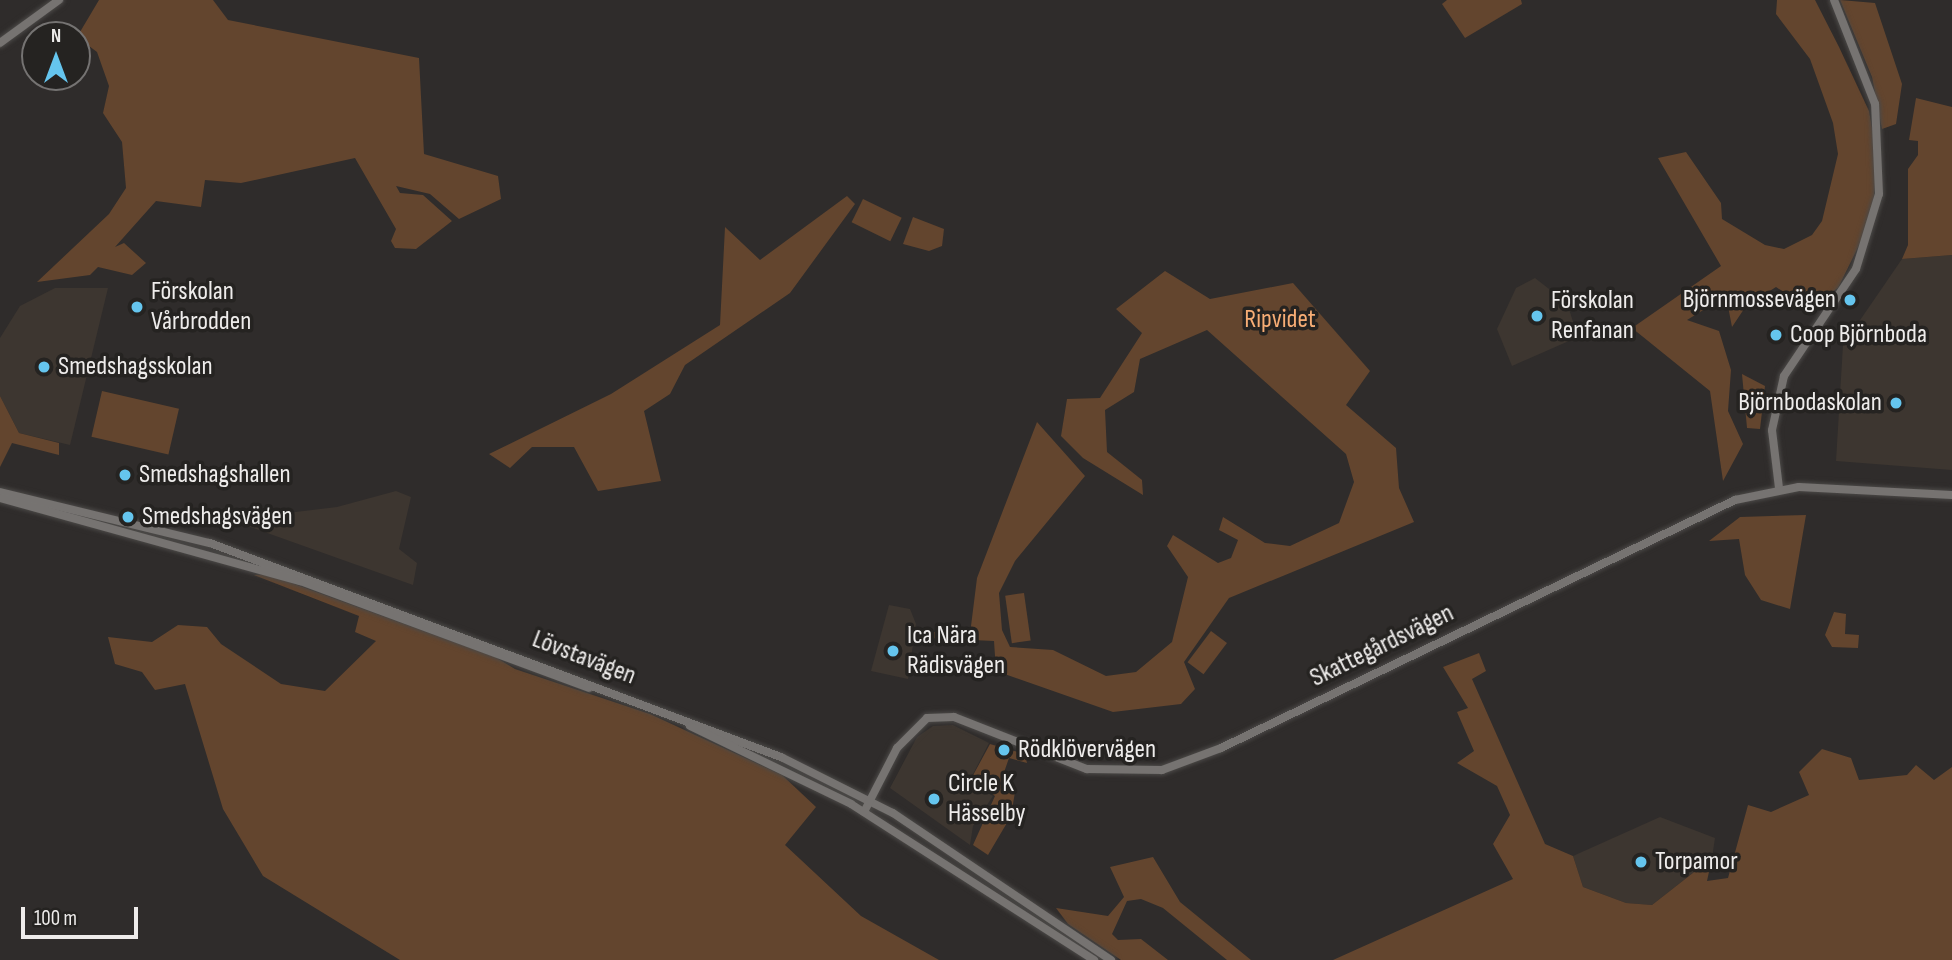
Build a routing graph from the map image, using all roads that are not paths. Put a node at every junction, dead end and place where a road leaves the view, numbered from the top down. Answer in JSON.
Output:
{"nodes":[{"id":1,"x":59,"y":0,"type":"edge"},
{"id":2,"x":1834,"y":0,"type":"edge"},
{"id":3,"x":0,"y":43,"type":"edge"},
{"id":4,"x":1779,"y":488,"type":"junction"},
{"id":5,"x":0,"y":492,"type":"edge"},
{"id":6,"x":1952,"y":495,"type":"edge"},
{"id":7,"x":0,"y":498,"type":"edge"},
{"id":8,"x":870,"y":801,"type":"junction"},
{"id":9,"x":864,"y":812,"type":"junction"},
{"id":10,"x":1094,"y":960,"type":"edge"},
{"id":11,"x":1111,"y":960,"type":"edge"}],
"edges":[{"from":1,"to":3,"type":"street"},
{"from":2,"to":4,"type":"street"},
{"from":4,"to":6,"type":"street","name":"Skattegårdsvägen"},
{"from":4,"to":8,"type":"street","name":"Skattegårdsvägen"},
{"from":5,"to":8,"type":"street","name":"Lövstavägen"},
{"from":7,"to":9,"type":"street","name":"Lövstavägen"},
{"from":8,"to":9,"type":"street"},
{"from":8,"to":11,"type":"street","name":"Lövstavägen"},
{"from":9,"to":10,"type":"street","name":"Lövstavägen"}]}
